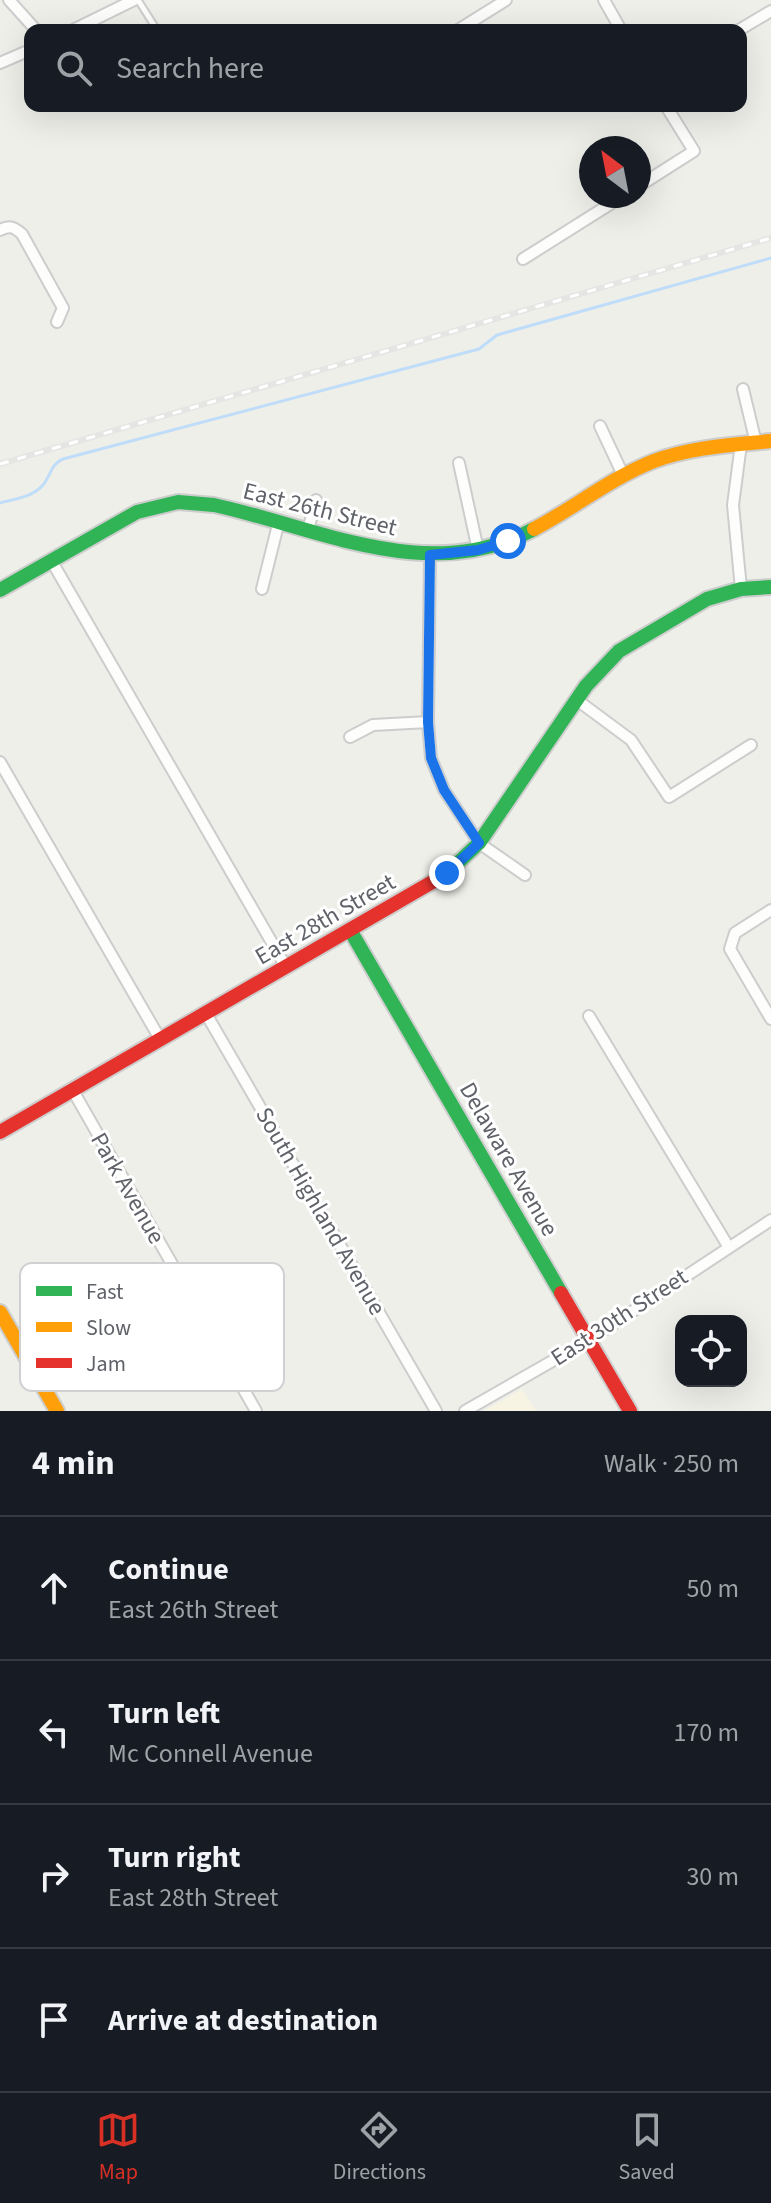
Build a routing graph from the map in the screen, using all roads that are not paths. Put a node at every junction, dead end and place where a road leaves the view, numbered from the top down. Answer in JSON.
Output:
{"nodes":[{"id":1,"x":9,"y":0,"type":"edge"},
{"id":2,"x":136,"y":0,"type":"edge"},
{"id":3,"x":506,"y":0,"type":"edge"},
{"id":4,"x":604,"y":0,"type":"edge"},
{"id":5,"x":771,"y":11,"type":"edge"},
{"id":6,"x":31,"y":24,"type":"edge"},
{"id":7,"x":86,"y":24,"type":"edge"},
{"id":8,"x":153,"y":24,"type":"edge"},
{"id":9,"x":468,"y":24,"type":"edge"},
{"id":10,"x":618,"y":24,"type":"edge"},
{"id":11,"x":747,"y":25,"type":"edge"},
{"id":12,"x":24,"y":53,"type":"edge"},
{"id":13,"x":0,"y":63,"type":"edge"},
{"id":14,"x":670,"y":112,"type":"edge"},
{"id":15,"x":651,"y":178,"type":"edge"},
{"id":16,"x":604,"y":208,"type":"edge"},
{"id":17,"x":0,"y":230,"type":"edge"},
{"id":18,"x":523,"y":259,"type":"dead end"},
{"id":19,"x":57,"y":322,"type":"dead end"},
{"id":20,"x":743,"y":389,"type":"dead end"},
{"id":21,"x":600,"y":426,"type":"dead end"},
{"id":22,"x":756,"y":442,"type":"edge"},
{"id":23,"x":459,"y":463,"type":"dead end"},
{"id":24,"x":624,"y":477,"type":"junction"},
{"id":25,"x":316,"y":500,"type":"dead end"},
{"id":26,"x":279,"y":521,"type":"junction"},
{"id":27,"x":308,"y":530,"type":"junction"},
{"id":28,"x":478,"y":550,"type":"junction"},
{"id":29,"x":430,"y":555,"type":"junction"},
{"id":30,"x":51,"y":560,"type":"junction"},
{"id":31,"x":771,"y":587,"type":"edge"},
{"id":32,"x":262,"y":589,"type":"dead end"},
{"id":33,"x":741,"y":589,"type":"junction"},
{"id":34,"x":0,"y":590,"type":"edge"},
{"id":35,"x":577,"y":700,"type":"junction"},
{"id":36,"x":428,"y":722,"type":"junction"},
{"id":37,"x":350,"y":737,"type":"dead end"},
{"id":38,"x":751,"y":745,"type":"dead end"},
{"id":39,"x":0,"y":762,"type":"edge"},
{"id":40,"x":479,"y":843,"type":"junction"},
{"id":41,"x":525,"y":875,"type":"dead end"},
{"id":42,"x":771,"y":910,"type":"edge"},
{"id":43,"x":350,"y":930,"type":"junction"},
{"id":44,"x":286,"y":967,"type":"junction"},
{"id":45,"x":205,"y":1012,"type":"junction"},
{"id":46,"x":589,"y":1016,"type":"dead end"},
{"id":47,"x":771,"y":1019,"type":"edge"},
{"id":48,"x":160,"y":1039,"type":"junction"},
{"id":49,"x":72,"y":1089,"type":"junction"},
{"id":50,"x":0,"y":1132,"type":"edge"},
{"id":51,"x":771,"y":1220,"type":"edge"},
{"id":52,"x":728,"y":1246,"type":"junction"},
{"id":53,"x":171,"y":1263,"type":"edge"},
{"id":54,"x":0,"y":1312,"type":"edge"},
{"id":55,"x":589,"y":1340,"type":"junction"},
{"id":56,"x":20,"y":1347,"type":"edge"},
{"id":57,"x":45,"y":1391,"type":"edge"},
{"id":58,"x":245,"y":1391,"type":"edge"},
{"id":59,"x":57,"y":1411,"type":"edge"},
{"id":60,"x":256,"y":1411,"type":"edge"},
{"id":61,"x":436,"y":1411,"type":"edge"},
{"id":62,"x":465,"y":1411,"type":"edge"},
{"id":63,"x":630,"y":1411,"type":"edge"}],
"edges":[{"from":1,"to":6,"type":"street"},
{"from":2,"to":7,"type":"street"},
{"from":2,"to":8,"type":"lane"},
{"from":3,"to":9,"type":"street"},
{"from":4,"to":10,"type":"street"},
{"from":5,"to":11,"type":"street"},
{"from":12,"to":13,"type":"street"},
{"from":14,"to":15,"type":"street"},
{"from":16,"to":18,"type":"street"},
{"from":17,"to":19,"type":"street"},
{"from":20,"to":22,"type":"street"},
{"from":21,"to":24,"type":"street"},
{"from":22,"to":24,"type":"street","name":"East 26th Street"},
{"from":22,"to":33,"type":"street"},
{"from":23,"to":28,"type":"street"},
{"from":24,"to":28,"type":"street","name":"East 26th Street"},
{"from":25,"to":27,"type":"street"},
{"from":26,"to":27,"type":"street","name":"East 26th Street"},
{"from":26,"to":30,"type":"street","name":"East 26th Street"},
{"from":26,"to":32,"type":"street"},
{"from":27,"to":29,"type":"street","name":"East 26th Street"},
{"from":28,"to":29,"type":"street","name":"East 26th Street"},
{"from":29,"to":36,"type":"street"},
{"from":30,"to":34,"type":"street","name":"East 26th Street"},
{"from":30,"to":44,"type":"street"},
{"from":31,"to":33,"type":"street","name":"East 28th Street"},
{"from":33,"to":35,"type":"street","name":"East 28th Street"},
{"from":35,"to":38,"type":"street"},
{"from":35,"to":40,"type":"street","name":"East 28th Street"},
{"from":36,"to":37,"type":"street"},
{"from":36,"to":40,"type":"street"},
{"from":39,"to":48,"type":"street"},
{"from":40,"to":41,"type":"street"},
{"from":40,"to":43,"type":"street","name":"East 28th Street"},
{"from":42,"to":47,"type":"street"},
{"from":43,"to":44,"type":"street","name":"East 28th Street"},
{"from":43,"to":55,"type":"street","name":"Delaware Avenue"},
{"from":44,"to":45,"type":"street","name":"East 28th Street"},
{"from":45,"to":48,"type":"street","name":"East 28th Street"},
{"from":45,"to":61,"type":"street","name":"South Highland Avenue"},
{"from":46,"to":52,"type":"street"},
{"from":48,"to":49,"type":"street","name":"East 28th Street"},
{"from":49,"to":50,"type":"street","name":"East 28th Street"},
{"from":49,"to":53,"type":"street","name":"Park Avenue"},
{"from":51,"to":52,"type":"street","name":"East 30th Street"},
{"from":52,"to":55,"type":"street","name":"East 30th Street"},
{"from":54,"to":56,"type":"street"},
{"from":55,"to":62,"type":"street","name":"East 30th Street"},
{"from":55,"to":63,"type":"street","name":"Delaware Avenue"},
{"from":57,"to":59,"type":"street"},
{"from":58,"to":60,"type":"street","name":"Park Avenue"}]}
